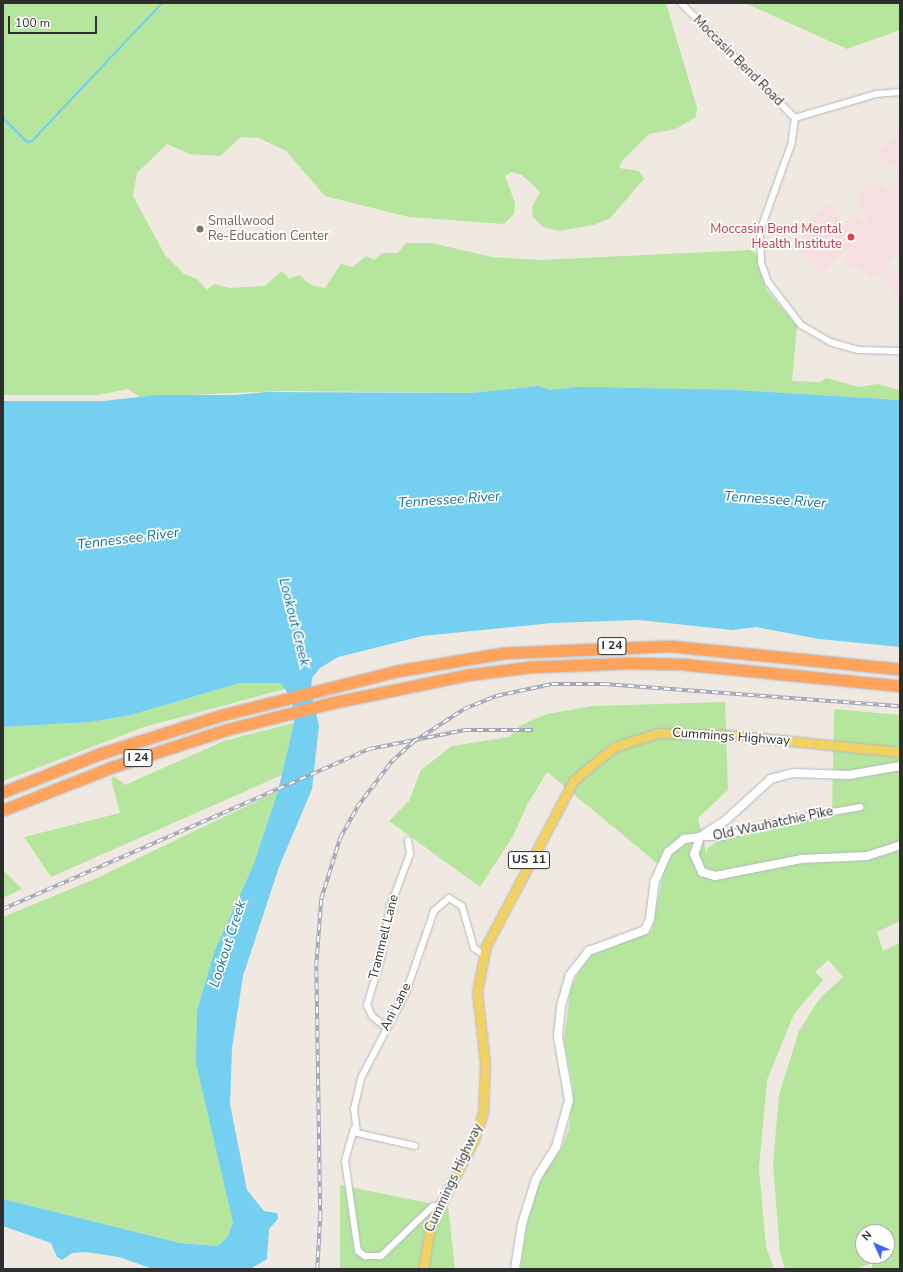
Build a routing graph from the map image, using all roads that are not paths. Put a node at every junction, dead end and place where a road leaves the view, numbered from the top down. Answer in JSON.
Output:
{"nodes":[{"id":1,"x":681,"y":3,"type":"edge"},
{"id":2,"x":900,"y":92,"type":"edge"},
{"id":3,"x":795,"y":118,"type":"junction"},
{"id":4,"x":900,"y":351,"type":"edge"},
{"id":5,"x":900,"y":669,"type":"edge"},
{"id":6,"x":900,"y":686,"type":"edge"},
{"id":7,"x":900,"y":752,"type":"edge"},
{"id":8,"x":900,"y":766,"type":"edge"},
{"id":9,"x":3,"y":792,"type":"edge"},
{"id":10,"x":860,"y":807,"type":"dead end"},
{"id":11,"x":3,"y":810,"type":"edge"},
{"id":12,"x":700,"y":837,"type":"junction"},
{"id":13,"x":408,"y":840,"type":"dead end"},
{"id":14,"x":900,"y":845,"type":"edge"},
{"id":15,"x":484,"y":955,"type":"junction"},
{"id":16,"x":386,"y":1028,"type":"junction"},
{"id":17,"x":354,"y":1130,"type":"junction"},
{"id":18,"x":415,"y":1146,"type":"dead end"},
{"id":19,"x":439,"y":1205,"type":"junction"},
{"id":20,"x":423,"y":1269,"type":"edge"},
{"id":21,"x":515,"y":1269,"type":"edge"}],
"edges":[{"from":1,"to":3,"type":"street","name":"Moccasin Bend Road"},
{"from":2,"to":3,"type":"street"},
{"from":3,"to":4,"type":"street"},
{"from":5,"to":9,"type":"highway","number":"I 24"},
{"from":6,"to":11,"type":"highway","number":"I 24"},
{"from":7,"to":15,"type":"main road","name":"Cummings Highway","number":"US 11"},
{"from":8,"to":12,"type":"main road"},
{"from":10,"to":12,"type":"street","name":"Old Wauhatchie Pike"},
{"from":12,"to":14,"type":"main road"},
{"from":12,"to":21,"type":"main road","name":"Old Wauhatchie Pike"},
{"from":13,"to":16,"type":"street","name":"Trammell Lane"},
{"from":15,"to":16,"type":"street","name":"Ani Lane"},
{"from":15,"to":19,"type":"main road","name":"Cummings Highway","number":"US 11"},
{"from":16,"to":17,"type":"street","name":"Ani Lane"},
{"from":17,"to":18,"type":"street"},
{"from":17,"to":19,"type":"street","name":"Ani Lane"},
{"from":19,"to":20,"type":"main road","name":"Cummings Highway","number":"US 11"}]}
